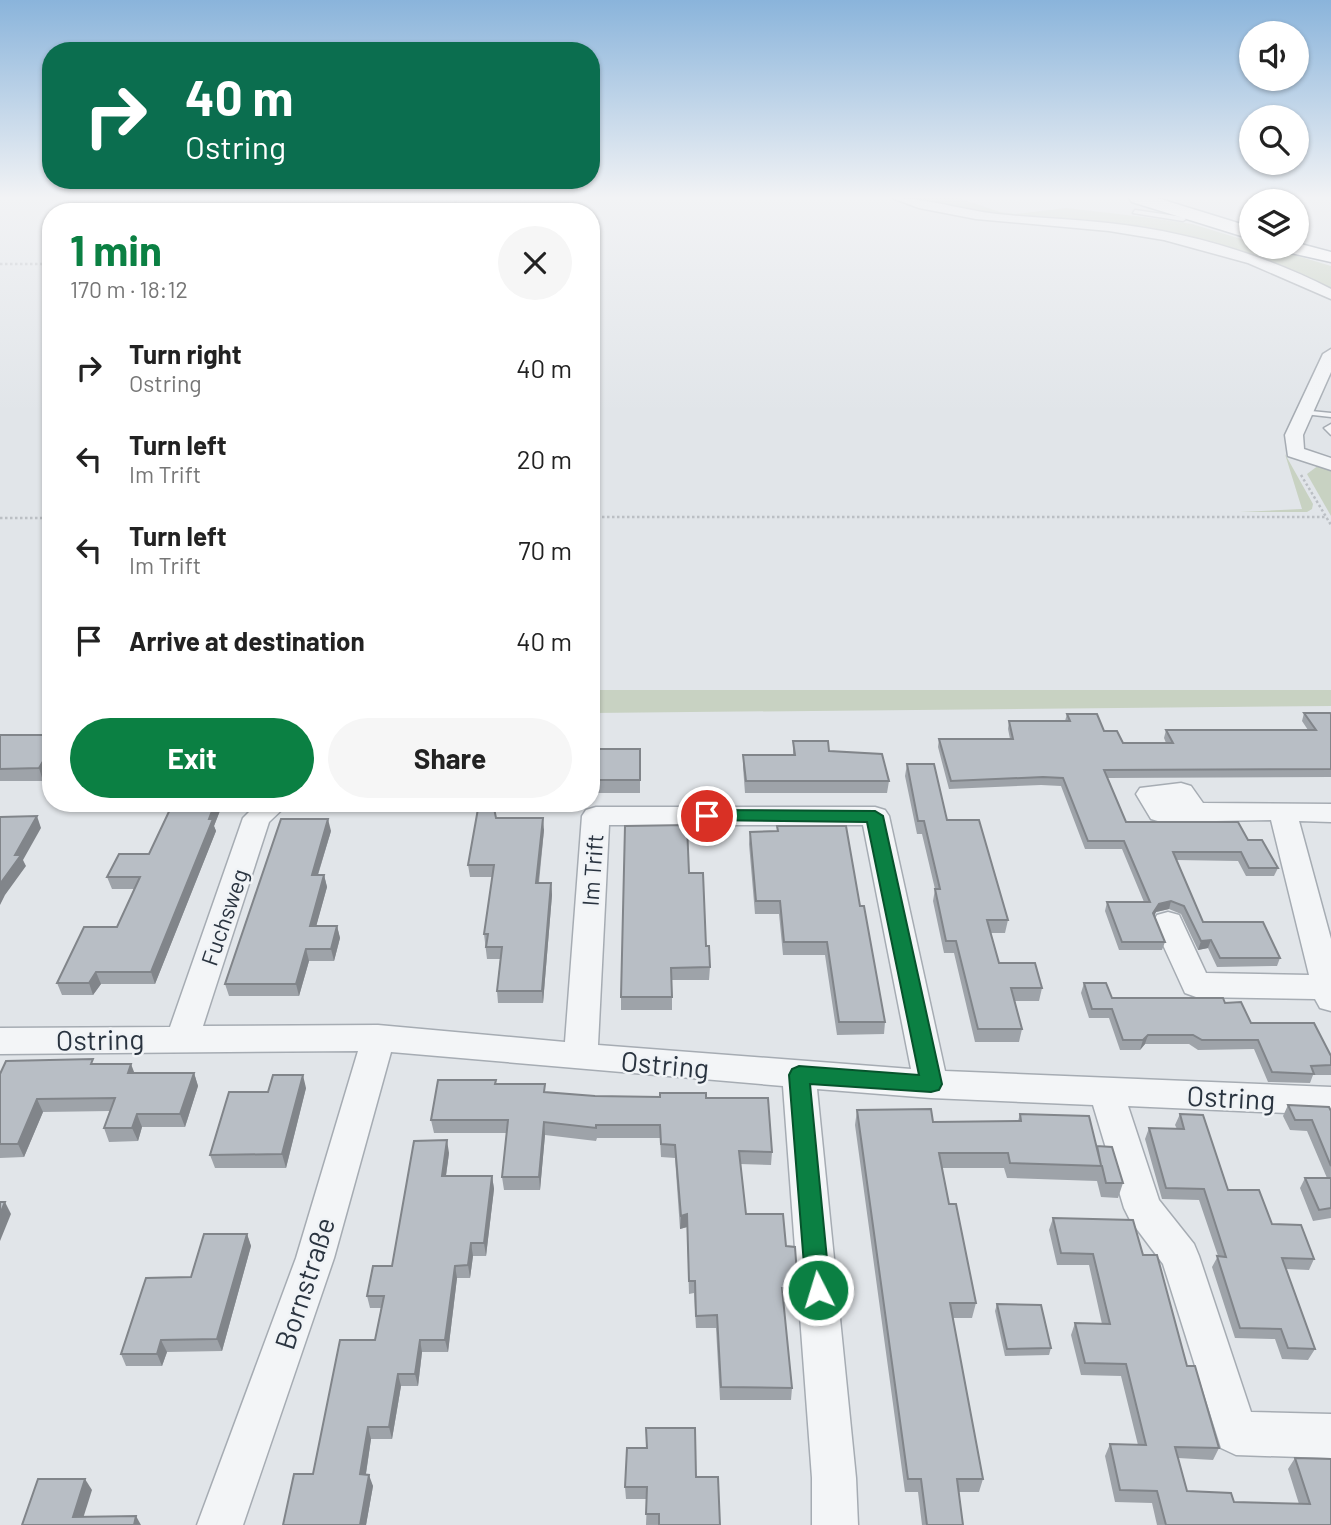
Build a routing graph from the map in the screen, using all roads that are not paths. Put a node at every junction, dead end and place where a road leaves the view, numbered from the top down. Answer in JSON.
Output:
{"nodes":[{"id":1,"x":1270,"y":269,"type":"edge"},
{"id":2,"x":1331,"y":295,"type":"edge"},
{"id":3,"x":1331,"y":354,"type":"edge"},
{"id":4,"x":1304,"y":412,"type":"junction"},
{"id":5,"x":1331,"y":415,"type":"edge"},
{"id":6,"x":1331,"y":426,"type":"edge"},
{"id":7,"x":1331,"y":432,"type":"edge"},
{"id":8,"x":1331,"y":464,"type":"edge"},
{"id":9,"x":1194,"y":811,"type":"dead end"},
{"id":10,"x":1283,"y":811,"type":"junction"},
{"id":11,"x":264,"y":812,"type":"edge"},
{"id":12,"x":1331,"y":813,"type":"edge"},
{"id":13,"x":1168,"y":923,"type":"dead end"},
{"id":14,"x":1328,"y":986,"type":"edge"},
{"id":15,"x":183,"y":1038,"type":"junction"},
{"id":16,"x":378,"y":1038,"type":"junction"},
{"id":17,"x":2,"y":1045,"type":"edge"},
{"id":18,"x":581,"y":1057,"type":"junction"},
{"id":19,"x":799,"y":1075,"type":"junction"},
{"id":20,"x":931,"y":1084,"type":"junction"},
{"id":21,"x":1106,"y":1091,"type":"junction"},
{"id":22,"x":1331,"y":1101,"type":"edge"},
{"id":23,"x":1331,"y":1436,"type":"edge"},
{"id":24,"x":220,"y":1525,"type":"edge"},
{"id":25,"x":835,"y":1525,"type":"edge"}],
"edges":[{"from":1,"to":2,"type":"street"},
{"from":3,"to":4,"type":"street"},
{"from":4,"to":5,"type":"lane"},
{"from":4,"to":8,"type":"street"},
{"from":6,"to":7,"type":"lane"},
{"from":9,"to":10,"type":"street"},
{"from":10,"to":12,"type":"street"},
{"from":10,"to":14,"type":"street"},
{"from":11,"to":15,"type":"street","name":"Fuchsweg"},
{"from":13,"to":14,"type":"street"},
{"from":15,"to":16,"type":"street","name":"Ostring"},
{"from":15,"to":17,"type":"street","name":"Ostring"},
{"from":16,"to":18,"type":"street","name":"Ostring"},
{"from":16,"to":24,"type":"street","name":"Bornstraße"},
{"from":18,"to":19,"type":"street","name":"Ostring"},
{"from":18,"to":20,"type":"street","name":"Im Trift"},
{"from":19,"to":20,"type":"street","name":"Ostring"},
{"from":19,"to":25,"type":"street"},
{"from":20,"to":21,"type":"street","name":"Ostring"},
{"from":21,"to":22,"type":"street","name":"Ostring"},
{"from":21,"to":23,"type":"street"}]}
